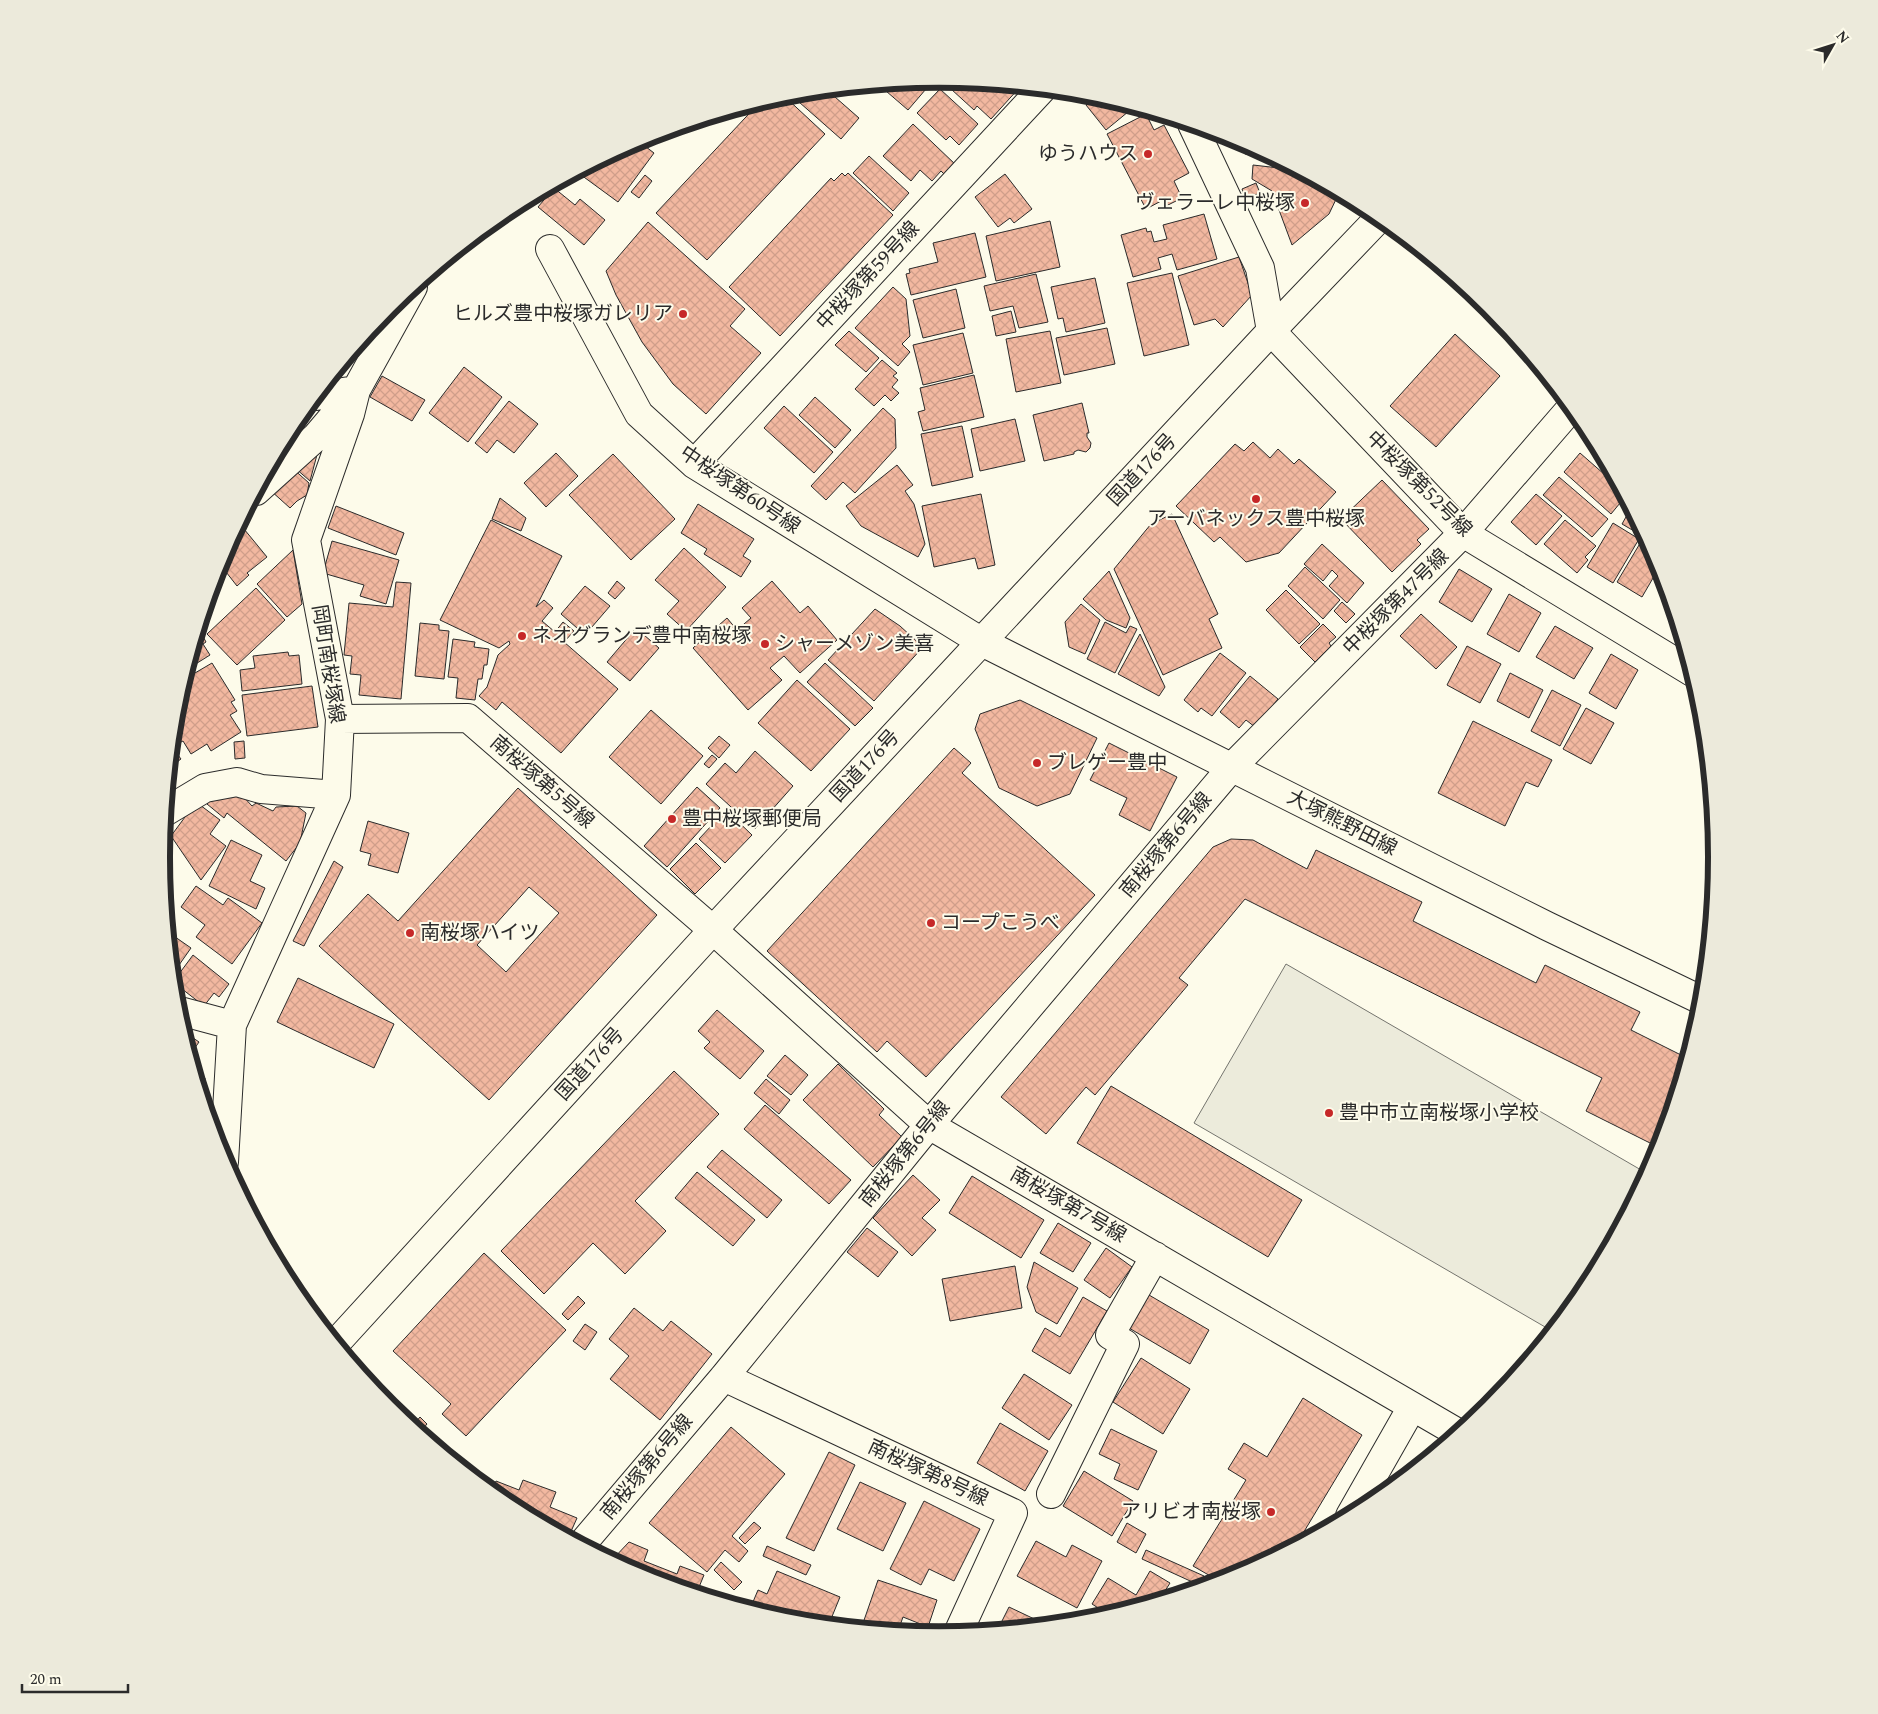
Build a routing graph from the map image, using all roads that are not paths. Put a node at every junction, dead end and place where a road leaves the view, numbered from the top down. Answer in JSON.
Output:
{"nodes":[{"id":1,"x":1037,"y":94,"type":"edge"},
{"id":2,"x":1196,"y":132,"type":"edge"},
{"id":3,"x":1375,"y":223,"type":"edge"},
{"id":4,"x":550,"y":248,"type":"dead end"},
{"id":5,"x":403,"y":306,"type":"edge"},
{"id":6,"x":1271,"y":331,"type":"junction"},
{"id":7,"x":356,"y":390,"type":"junction"},
{"id":8,"x":325,"y":395,"type":"edge"},
{"id":9,"x":1567,"y":413,"type":"edge"},
{"id":10,"x":694,"y":464,"type":"junction"},
{"id":11,"x":269,"y":480,"type":"edge"},
{"id":12,"x":1463,"y":533,"type":"junction"},
{"id":13,"x":982,"y":642,"type":"junction"},
{"id":14,"x":1684,"y":667,"type":"edge"},
{"id":15,"x":340,"y":719,"type":"junction"},
{"id":16,"x":1232,"y":767,"type":"junction"},
{"id":17,"x":336,"y":795,"type":"junction"},
{"id":18,"x":171,"y":808,"type":"edge"},
{"id":19,"x":712,"y":930,"type":"junction"},
{"id":20,"x":1696,"y":997,"type":"edge"},
{"id":21,"x":185,"y":1013,"type":"edge"},
{"id":22,"x":232,"y":1025,"type":"junction"},
{"id":23,"x":929,"y":1125,"type":"junction"},
{"id":24,"x":225,"y":1143,"type":"edge"},
{"id":25,"x":1155,"y":1256,"type":"junction"},
{"id":26,"x":340,"y":1339,"type":"edge"},
{"id":27,"x":724,"y":1377,"type":"junction"},
{"id":28,"x":1412,"y":1407,"type":"junction"},
{"id":29,"x":1452,"y":1430,"type":"edge"},
{"id":30,"x":1051,"y":1494,"type":"dead end"},
{"id":31,"x":1358,"y":1503,"type":"edge"},
{"id":32,"x":586,"y":1540,"type":"edge"},
{"id":33,"x":961,"y":1626,"type":"edge"}],
"edges":[{"from":1,"to":10,"type":"main road","name":"中桜塚第59号線"},
{"from":2,"to":6,"type":"main road"},
{"from":3,"to":6,"type":"main road","name":"国道176号"},
{"from":4,"to":10,"type":"main road","name":"中桜塚第60号線"},
{"from":5,"to":7,"type":"main road","name":"岡町南桜塚線"},
{"from":6,"to":12,"type":"main road","name":"中桜塚第52号線"},
{"from":6,"to":13,"type":"main road","name":"国道176号"},
{"from":7,"to":8,"type":"main road"},
{"from":7,"to":11,"type":"main road"},
{"from":7,"to":15,"type":"main road","name":"岡町南桜塚線"},
{"from":9,"to":12,"type":"main road","name":"中桜塚第47号線"},
{"from":10,"to":13,"type":"main road","name":"中桜塚第60号線"},
{"from":12,"to":14,"type":"main road","name":"中桜塚第52号線"},
{"from":12,"to":16,"type":"main road","name":"中桜塚第47号線"},
{"from":13,"to":16,"type":"main road","name":"大塚熊野田線"},
{"from":13,"to":19,"type":"main road","name":"国道176号"},
{"from":15,"to":17,"type":"main road","name":"岡町南桜塚線"},
{"from":15,"to":19,"type":"main road","name":"南桜塚第5号線"},
{"from":16,"to":20,"type":"main road","name":"大塚熊野田線"},
{"from":16,"to":23,"type":"main road","name":"南桜塚第6号線"},
{"from":17,"to":18,"type":"main road"},
{"from":17,"to":22,"type":"main road","name":"岡町南桜塚線"},
{"from":19,"to":23,"type":"main road","name":"南桜塚第7号線"},
{"from":19,"to":26,"type":"main road","name":"国道176号"},
{"from":21,"to":22,"type":"main road"},
{"from":22,"to":24,"type":"main road","name":"岡町南桜塚線"},
{"from":23,"to":25,"type":"main road","name":"南桜塚第7号線"},
{"from":23,"to":27,"type":"main road","name":"南桜塚第6号線"},
{"from":25,"to":28,"type":"main road","name":"南桜塚第7号線"},
{"from":25,"to":30,"type":"main road"},
{"from":27,"to":32,"type":"main road","name":"南桜塚第6号線"},
{"from":27,"to":33,"type":"main road","name":"南桜塚第8号線"},
{"from":28,"to":29,"type":"main road","name":"南桜塚第7号線"},
{"from":28,"to":31,"type":"main road"}]}
